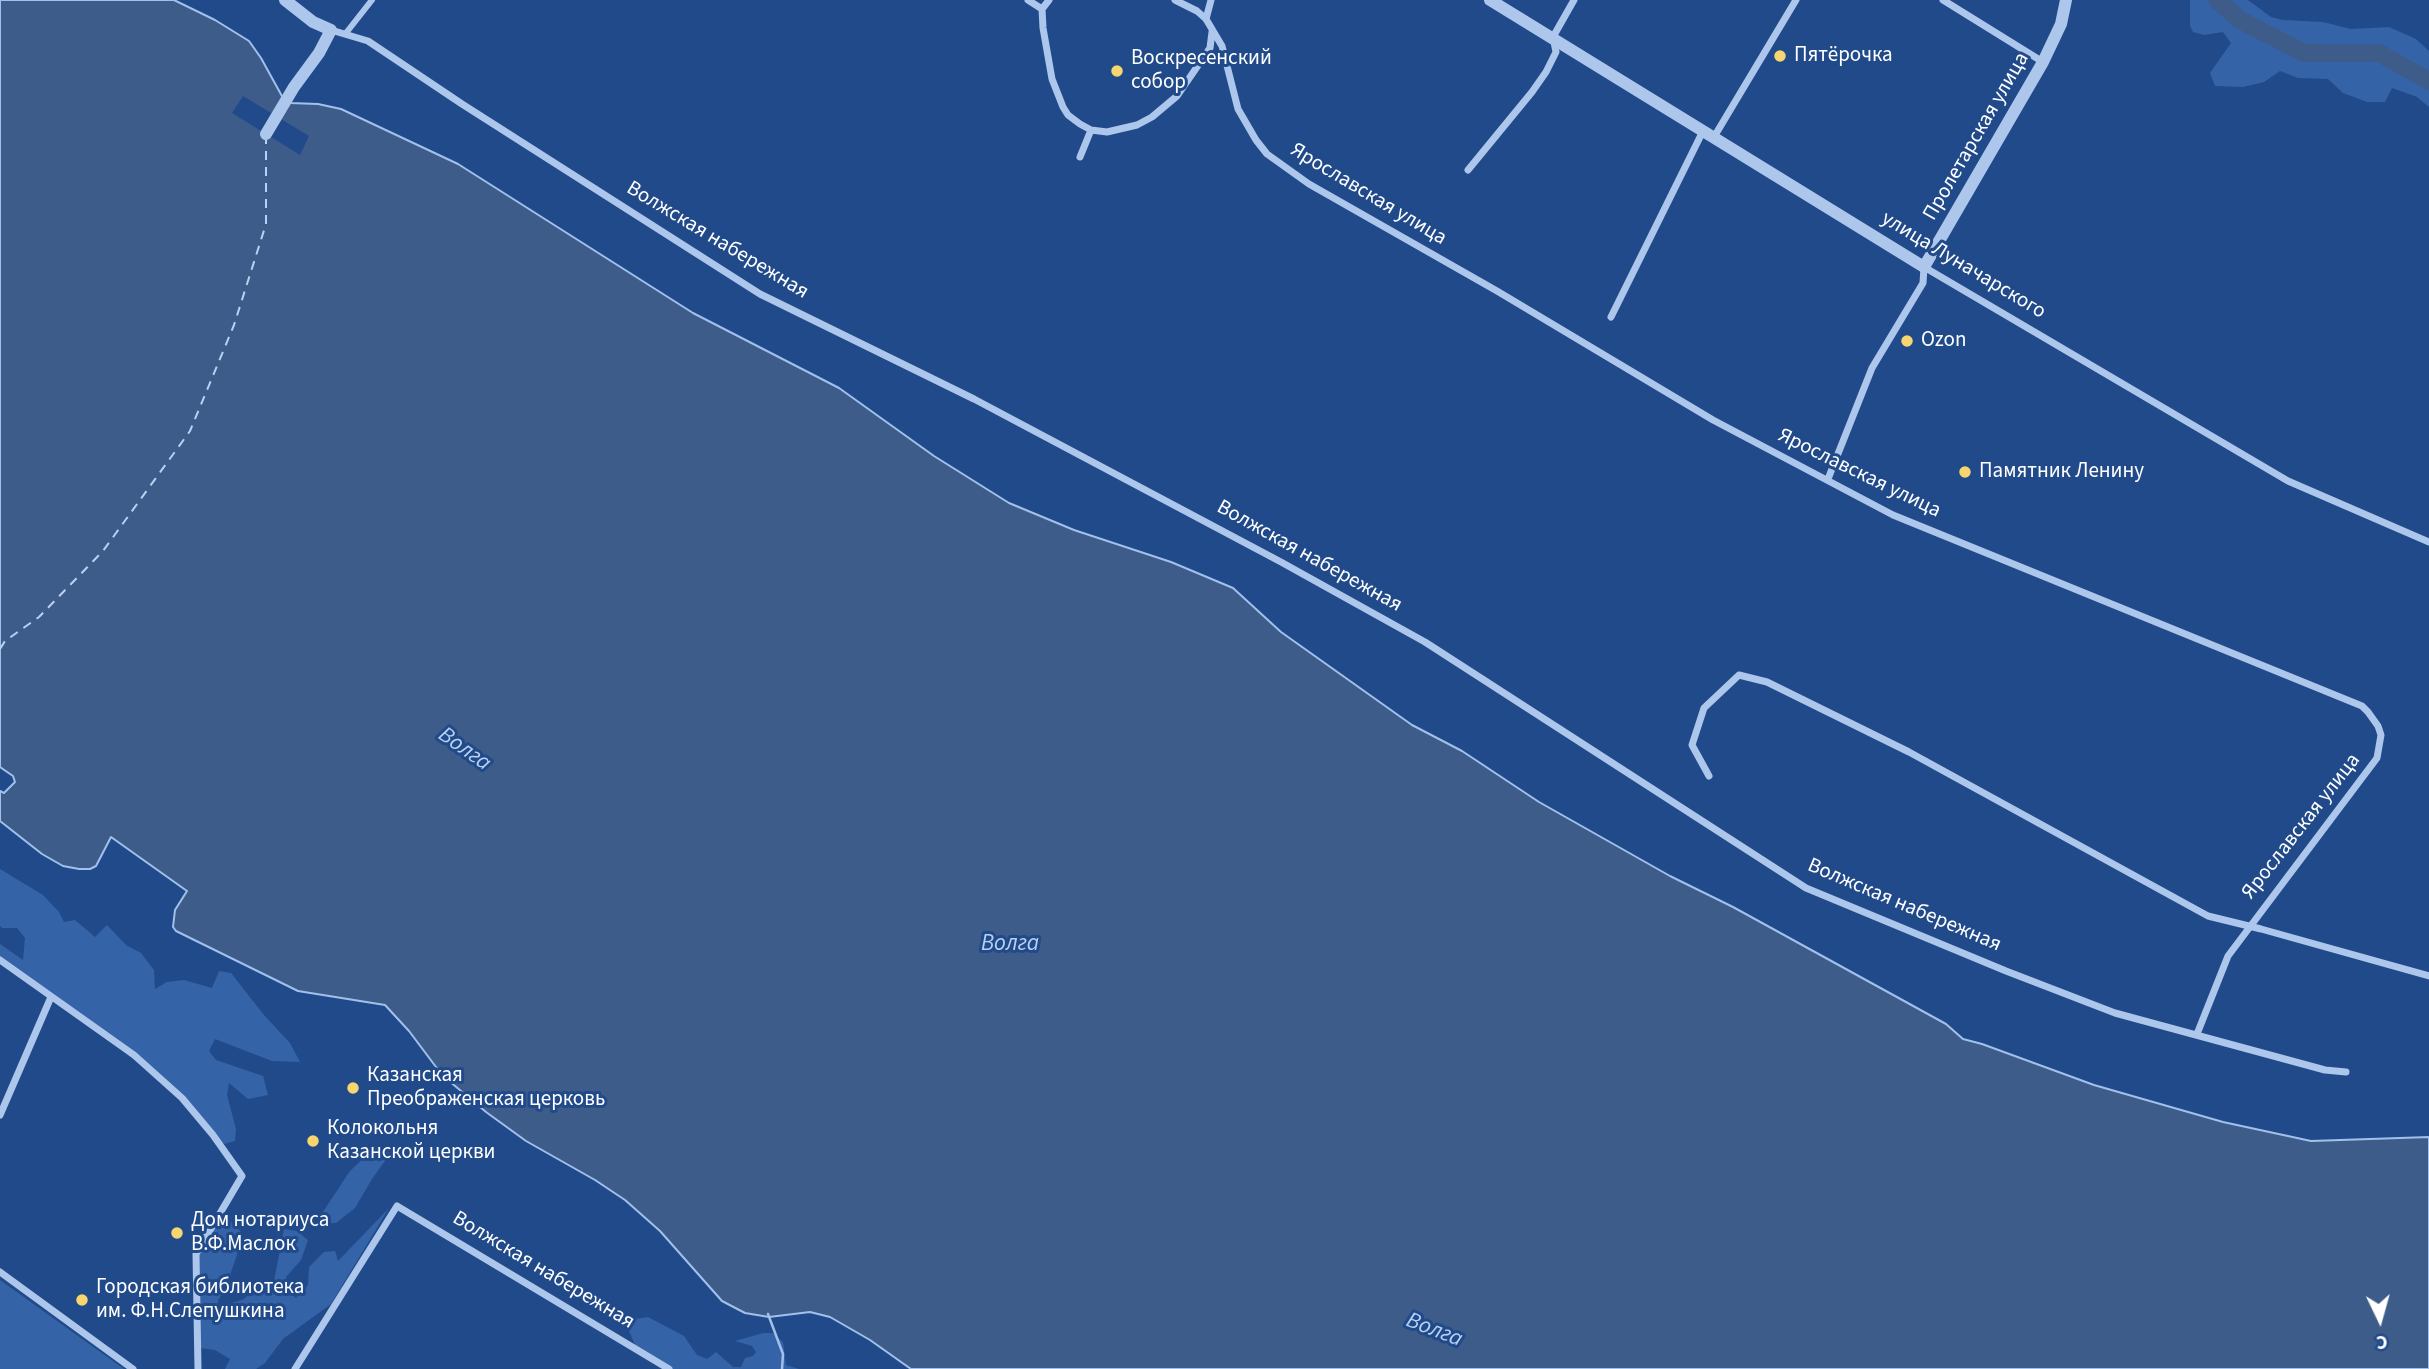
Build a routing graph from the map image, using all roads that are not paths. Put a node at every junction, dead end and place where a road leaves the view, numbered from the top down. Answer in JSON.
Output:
{"nodes":[{"id":1,"x":285,"y":0,"type":"edge"},
{"id":2,"x":372,"y":0,"type":"edge"},
{"id":3,"x":1028,"y":0,"type":"edge"},
{"id":4,"x":1049,"y":0,"type":"edge"},
{"id":5,"x":1175,"y":0,"type":"edge"},
{"id":6,"x":1211,"y":0,"type":"edge"},
{"id":7,"x":1490,"y":0,"type":"edge"},
{"id":8,"x":1574,"y":0,"type":"edge"},
{"id":9,"x":1796,"y":0,"type":"edge"},
{"id":10,"x":1943,"y":0,"type":"edge"},
{"id":11,"x":2066,"y":0,"type":"edge"},
{"id":12,"x":1042,"y":9,"type":"junction"},
{"id":13,"x":1206,"y":19,"type":"junction"},
{"id":14,"x":331,"y":30,"type":"junction"},
{"id":15,"x":1212,"y":31,"type":"junction"},
{"id":16,"x":346,"y":33,"type":"junction"},
{"id":17,"x":1553,"y":37,"type":"junction"},
{"id":18,"x":2043,"y":62,"type":"junction"},
{"id":19,"x":1091,"y":130,"type":"junction"},
{"id":20,"x":1709,"y":133,"type":"junction"},
{"id":21,"x":266,"y":134,"type":"dead end"},
{"id":22,"x":1080,"y":157,"type":"dead end"},
{"id":23,"x":1468,"y":170,"type":"dead end"},
{"id":24,"x":1924,"y":268,"type":"junction"},
{"id":25,"x":1611,"y":317,"type":"dead end"},
{"id":26,"x":1828,"y":480,"type":"junction"},
{"id":27,"x":2429,"y":542,"type":"edge"},
{"id":28,"x":1709,"y":776,"type":"dead end"},
{"id":29,"x":2248,"y":926,"type":"junction"},
{"id":30,"x":0,"y":960,"type":"edge"},
{"id":31,"x":2429,"y":976,"type":"edge"},
{"id":32,"x":51,"y":997,"type":"junction"},
{"id":33,"x":2197,"y":1034,"type":"junction"},
{"id":34,"x":2346,"y":1072,"type":"dead end"},
{"id":35,"x":0,"y":1115,"type":"edge"},
{"id":36,"x":0,"y":1272,"type":"edge"},
{"id":37,"x":133,"y":1369,"type":"edge"},
{"id":38,"x":198,"y":1369,"type":"edge"},
{"id":39,"x":295,"y":1369,"type":"edge"},
{"id":40,"x":669,"y":1369,"type":"edge"}],
"edges":[{"from":1,"to":14,"type":"street","name":"Волжская набережная"},
{"from":2,"to":16,"type":"street"},
{"from":3,"to":12,"type":"street"},
{"from":4,"to":12,"type":"street"},
{"from":5,"to":13,"type":"street"},
{"from":6,"to":13,"type":"street"},
{"from":7,"to":17,"type":"street","name":"улица Луначарского"},
{"from":8,"to":17,"type":"street"},
{"from":9,"to":20,"type":"street"},
{"from":10,"to":18,"type":"street"},
{"from":11,"to":18,"type":"street","name":"Пролетарская улица"},
{"from":12,"to":19,"type":"street"},
{"from":13,"to":15,"type":"street","name":"Ярославская улица"},
{"from":14,"to":16,"type":"street","name":"Волжская набережная"},
{"from":14,"to":21,"type":"street"},
{"from":15,"to":19,"type":"street"},
{"from":15,"to":26,"type":"street","name":"Ярославская улица"},
{"from":16,"to":33,"type":"street","name":"Волжская набережная"},
{"from":17,"to":20,"type":"street","name":"улица Луначарского"},
{"from":17,"to":23,"type":"street"},
{"from":18,"to":24,"type":"street","name":"Пролетарская улица"},
{"from":19,"to":22,"type":"street"},
{"from":20,"to":24,"type":"street","name":"улица Луначарского"},
{"from":20,"to":25,"type":"street"},
{"from":24,"to":26,"type":"street","name":"Пролетарская улица"},
{"from":24,"to":27,"type":"street","name":"улица Луначарского"},
{"from":26,"to":29,"type":"street","name":"Ярославская улица"},
{"from":28,"to":29,"type":"street"},
{"from":29,"to":31,"type":"street"},
{"from":29,"to":33,"type":"street","name":"Ярославская улица"},
{"from":30,"to":32,"type":"street"},
{"from":32,"to":35,"type":"street"},
{"from":32,"to":38,"type":"street"},
{"from":33,"to":34,"type":"street","name":"Волжская набережная"},
{"from":36,"to":37,"type":"street"},
{"from":39,"to":40,"type":"street","name":"Волжская набережная"}]}
